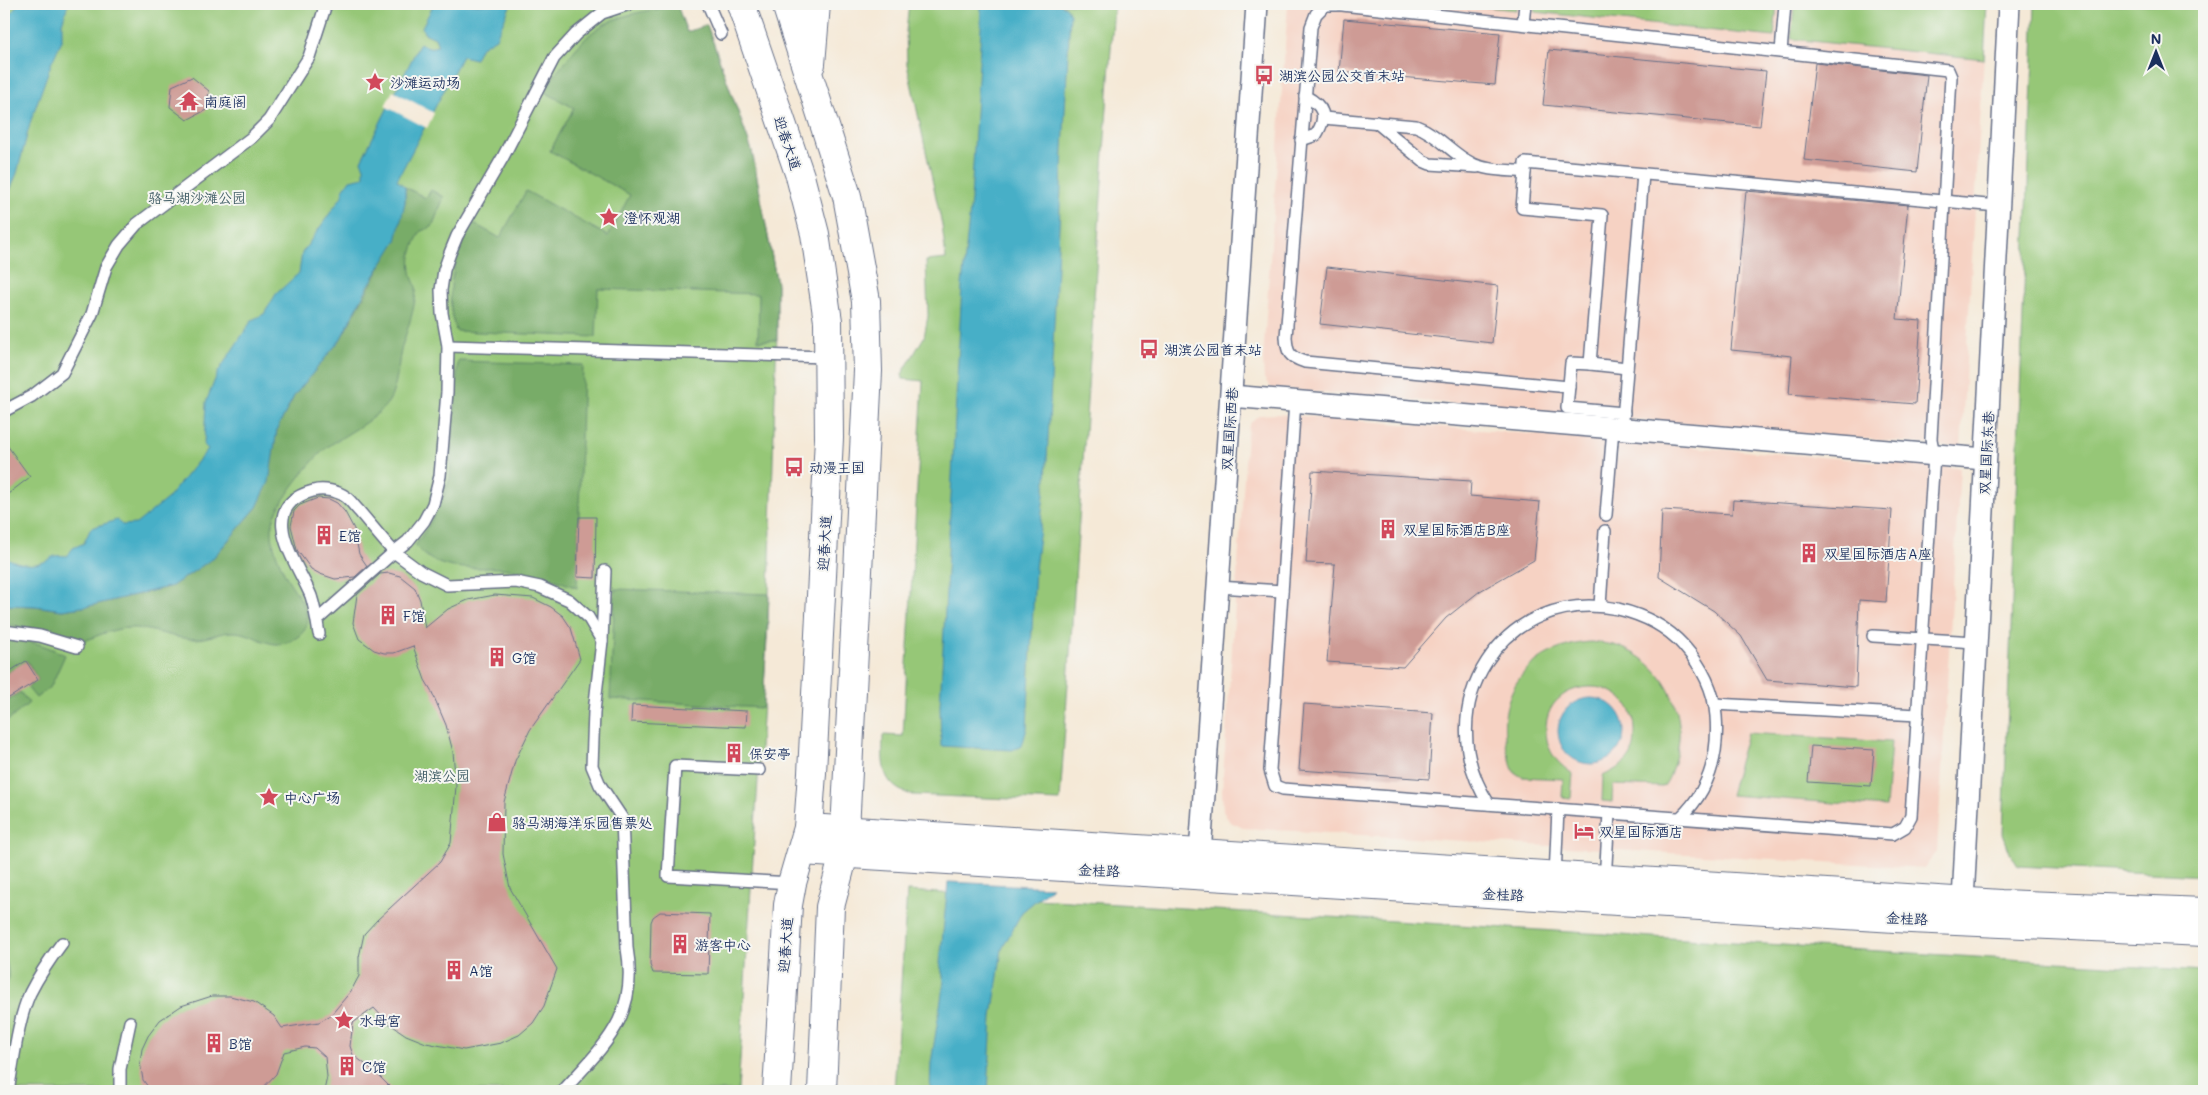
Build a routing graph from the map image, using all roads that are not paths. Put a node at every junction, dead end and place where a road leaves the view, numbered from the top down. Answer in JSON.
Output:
{"nodes":[{"id":1,"x":326,"y":4,"type":"edge"},
{"id":2,"x":629,"y":4,"type":"edge"},
{"id":3,"x":708,"y":4,"type":"edge"},
{"id":4,"x":741,"y":4,"type":"edge"},
{"id":5,"x":786,"y":4,"type":"edge"},
{"id":6,"x":816,"y":4,"type":"edge"},
{"id":7,"x":1257,"y":4,"type":"edge"},
{"id":8,"x":1526,"y":4,"type":"edge"},
{"id":9,"x":1786,"y":4,"type":"edge"},
{"id":10,"x":2009,"y":4,"type":"edge"},
{"id":11,"x":1523,"y":24,"type":"junction"},
{"id":12,"x":721,"y":34,"type":"dead end"},
{"id":13,"x":1781,"y":52,"type":"junction"},
{"id":14,"x":810,"y":75,"type":"junction"},
{"id":15,"x":1305,"y":96,"type":"junction"},
{"id":16,"x":1323,"y":118,"type":"junction"},
{"id":17,"x":1376,"y":122,"type":"junction"},
{"id":18,"x":1301,"y":140,"type":"junction"},
{"id":19,"x":1483,"y":168,"type":"junction"},
{"id":20,"x":1524,"y":172,"type":"junction"},
{"id":21,"x":1643,"y":174,"type":"junction"},
{"id":22,"x":1944,"y":201,"type":"junction"},
{"id":23,"x":1998,"y":206,"type":"junction"},
{"id":24,"x":448,"y":346,"type":"junction"},
{"id":25,"x":828,"y":357,"type":"junction"},
{"id":26,"x":1590,"y":364,"type":"junction"},
{"id":27,"x":1627,"y":368,"type":"junction"},
{"id":28,"x":1569,"y":387,"type":"junction"},
{"id":29,"x":1231,"y":396,"type":"junction"},
{"id":30,"x":1295,"y":401,"type":"junction"},
{"id":31,"x":4,"y":410,"type":"edge"},
{"id":32,"x":1620,"y":423,"type":"junction"},
{"id":33,"x":1934,"y":455,"type":"junction"},
{"id":34,"x":1986,"y":459,"type":"junction"},
{"id":35,"x":1606,"y":516,"type":"dead end"},
{"id":36,"x":1605,"y":531,"type":"dead end"},
{"id":37,"x":394,"y":552,"type":"junction"},
{"id":38,"x":605,"y":571,"type":"dead end"},
{"id":39,"x":1218,"y":587,"type":"junction"},
{"id":40,"x":1282,"y":591,"type":"junction"},
{"id":41,"x":1600,"y":606,"type":"junction"},
{"id":42,"x":317,"y":620,"type":"junction"},
{"id":43,"x":4,"y":631,"type":"edge"},
{"id":44,"x":318,"y":634,"type":"dead end"},
{"id":45,"x":1873,"y":636,"type":"dead end"},
{"id":46,"x":1922,"y":639,"type":"junction"},
{"id":47,"x":602,"y":641,"type":"junction"},
{"id":48,"x":1976,"y":642,"type":"junction"},
{"id":49,"x":77,"y":647,"type":"dead end"},
{"id":50,"x":1714,"y":704,"type":"junction"},
{"id":51,"x":1918,"y":715,"type":"junction"},
{"id":52,"x":759,"y":770,"type":"dead end"},
{"id":53,"x":1489,"y":804,"type":"junction"},
{"id":54,"x":1558,"y":809,"type":"junction"},
{"id":55,"x":1609,"y":813,"type":"junction"},
{"id":56,"x":1680,"y":818,"type":"junction"},
{"id":57,"x":805,"y":840,"type":"junction"},
{"id":58,"x":845,"y":843,"type":"junction"},
{"id":59,"x":1200,"y":854,"type":"junction"},
{"id":60,"x":792,"y":883,"type":"junction"},
{"id":61,"x":1554,"y":886,"type":"junction"},
{"id":62,"x":1604,"y":889,"type":"junction"},
{"id":63,"x":1963,"y":901,"type":"junction"},
{"id":64,"x":2204,"y":912,"type":"edge"},
{"id":65,"x":2204,"y":932,"type":"edge"},
{"id":66,"x":62,"y":943,"type":"dead end"},
{"id":67,"x":130,"y":1022,"type":"dead end"},
{"id":68,"x":8,"y":1091,"type":"edge"},
{"id":69,"x":120,"y":1091,"type":"edge"},
{"id":70,"x":563,"y":1091,"type":"edge"},
{"id":71,"x":777,"y":1091,"type":"edge"},
{"id":72,"x":822,"y":1091,"type":"edge"}],
"edges":[{"from":1,"to":31,"type":"lane"},
{"from":2,"to":24,"type":"lane"},
{"from":3,"to":12,"type":"lane"},
{"from":4,"to":25,"type":"street","name":"迎春大道"},
{"from":5,"to":14,"type":"street"},
{"from":6,"to":14,"type":"street"},
{"from":7,"to":29,"type":"street","name":"双星国际西巷"},
{"from":8,"to":11,"type":"lane"},
{"from":9,"to":13,"type":"lane"},
{"from":10,"to":23,"type":"street","name":"双星国际东巷"},
{"from":11,"to":13,"type":"lane"},
{"from":11,"to":15,"type":"lane"},
{"from":13,"to":22,"type":"lane"},
{"from":14,"to":58,"type":"street"},
{"from":15,"to":16,"type":"lane"},
{"from":15,"to":18,"type":"lane"},
{"from":16,"to":17,"type":"lane"},
{"from":16,"to":18,"type":"lane"},
{"from":17,"to":19,"type":"lane"},
{"from":17,"to":19,"type":"lane"},
{"from":18,"to":28,"type":"lane"},
{"from":19,"to":20,"type":"lane"},
{"from":20,"to":21,"type":"lane"},
{"from":20,"to":26,"type":"lane"},
{"from":21,"to":22,"type":"lane"},
{"from":21,"to":27,"type":"lane"},
{"from":22,"to":23,"type":"lane"},
{"from":22,"to":33,"type":"lane"},
{"from":23,"to":34,"type":"street","name":"双星国际东巷"},
{"from":24,"to":25,"type":"lane"},
{"from":24,"to":37,"type":"lane"},
{"from":25,"to":57,"type":"street","name":"迎春大道"},
{"from":26,"to":27,"type":"lane"},
{"from":26,"to":28,"type":"lane"},
{"from":27,"to":32,"type":"lane"},
{"from":28,"to":32,"type":"lane"},
{"from":29,"to":30,"type":"street"},
{"from":29,"to":39,"type":"street","name":"双星国际西巷"},
{"from":30,"to":32,"type":"street"},
{"from":30,"to":40,"type":"lane"},
{"from":32,"to":33,"type":"street"},
{"from":32,"to":35,"type":"lane"},
{"from":33,"to":34,"type":"street"},
{"from":33,"to":46,"type":"lane"},
{"from":34,"to":48,"type":"street","name":"双星国际东巷"},
{"from":36,"to":41,"type":"lane"},
{"from":37,"to":42,"type":"lane"},
{"from":37,"to":42,"type":"lane"},
{"from":37,"to":47,"type":"lane"},
{"from":38,"to":47,"type":"lane"},
{"from":39,"to":40,"type":"lane"},
{"from":39,"to":59,"type":"street","name":"双星国际西巷"},
{"from":40,"to":53,"type":"lane"},
{"from":41,"to":50,"type":"lane"},
{"from":41,"to":53,"type":"lane"},
{"from":42,"to":44,"type":"lane"},
{"from":43,"to":49,"type":"lane"},
{"from":45,"to":46,"type":"lane"},
{"from":46,"to":48,"type":"lane"},
{"from":46,"to":51,"type":"lane"},
{"from":47,"to":70,"type":"lane"},
{"from":48,"to":63,"type":"street","name":"双星国际东巷"},
{"from":50,"to":51,"type":"lane"},
{"from":50,"to":56,"type":"lane"},
{"from":51,"to":56,"type":"lane"},
{"from":52,"to":60,"type":"lane"},
{"from":53,"to":54,"type":"lane"},
{"from":54,"to":55,"type":"lane"},
{"from":54,"to":61,"type":"lane"},
{"from":55,"to":56,"type":"lane"},
{"from":55,"to":62,"type":"lane"},
{"from":57,"to":58,"type":"street","name":"金桂路"},
{"from":57,"to":60,"type":"street","name":"迎春大道"},
{"from":58,"to":59,"type":"street","name":"金桂路"},
{"from":58,"to":61,"type":"street","name":"金桂路"},
{"from":58,"to":72,"type":"street"},
{"from":59,"to":61,"type":"street","name":"金桂路"},
{"from":60,"to":71,"type":"street","name":"迎春大道"},
{"from":61,"to":62,"type":"street","name":"金桂路"},
{"from":62,"to":63,"type":"street","name":"金桂路"},
{"from":62,"to":65,"type":"street","name":"金桂路"},
{"from":63,"to":64,"type":"street","name":"金桂路"},
{"from":66,"to":68,"type":"lane"},
{"from":67,"to":69,"type":"lane"}]}
